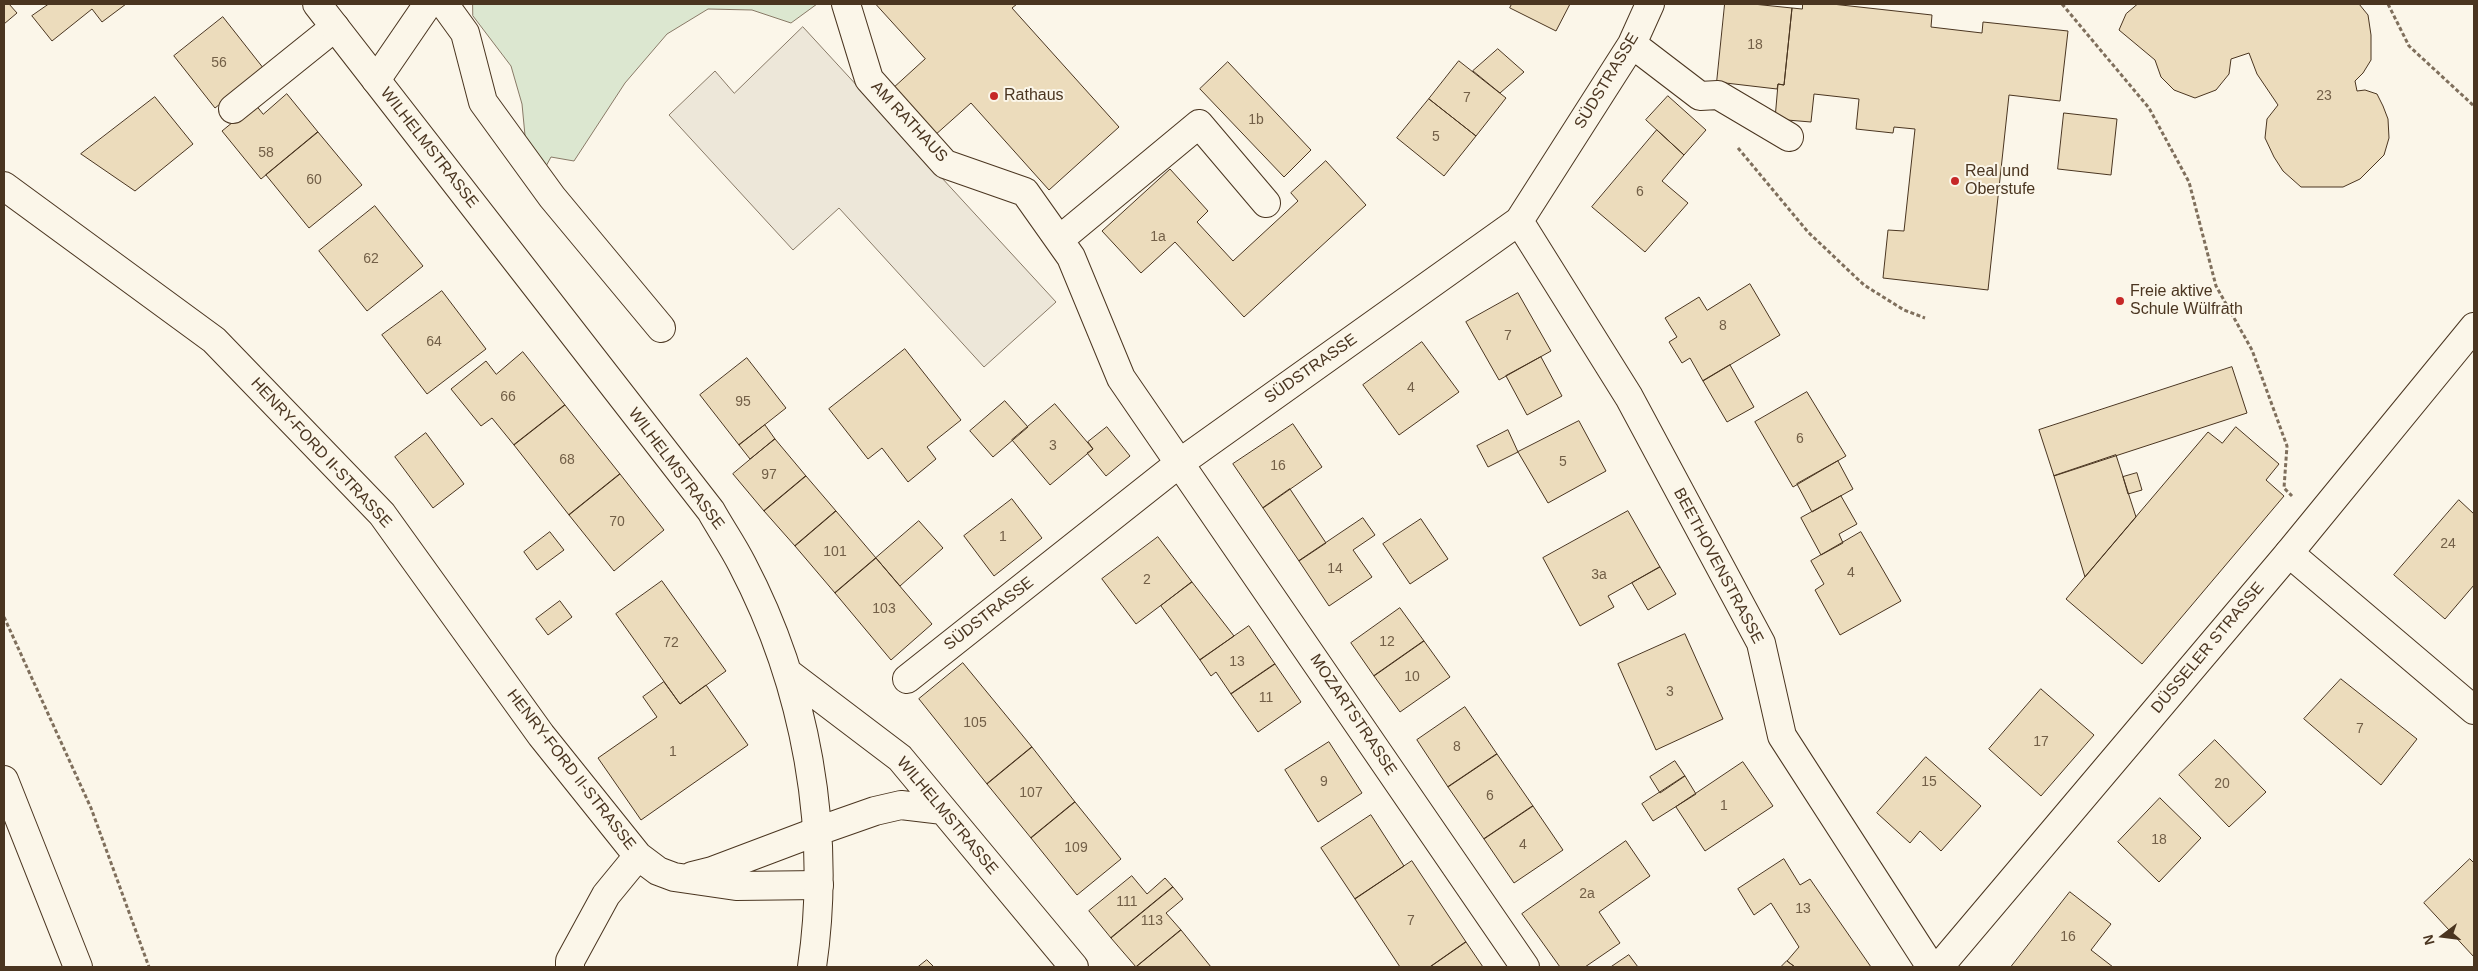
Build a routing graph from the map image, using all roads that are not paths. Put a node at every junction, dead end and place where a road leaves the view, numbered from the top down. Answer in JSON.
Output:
{"nodes":[{"id":1,"x":317,"y":4,"type":"edge"},
{"id":2,"x":428,"y":4,"type":"edge"},
{"id":3,"x":444,"y":4,"type":"edge"},
{"id":4,"x":846,"y":4,"type":"edge"},
{"id":5,"x":1650,"y":4,"type":"edge"},
{"id":6,"x":336,"y":27,"type":"junction"},
{"id":7,"x":1632,"y":44,"type":"junction"},
{"id":8,"x":376,"y":80,"type":"junction"},
{"id":9,"x":233,"y":109,"type":"dead end"},
{"id":10,"x":1789,"y":137,"type":"dead end"},
{"id":11,"x":4,"y":186,"type":"edge"},
{"id":12,"x":1266,"y":203,"type":"dead end"},
{"id":13,"x":1519,"y":221,"type":"junction"},
{"id":14,"x":1059,"y":240,"type":"junction"},
{"id":15,"x":2474,"y":327,"type":"edge"},
{"id":16,"x":661,"y":328,"type":"dead end"},
{"id":17,"x":1181,"y":462,"type":"junction"},
{"id":18,"x":2289,"y":553,"type":"junction"},
{"id":19,"x":788,"y":673,"type":"junction"},
{"id":20,"x":907,"y":679,"type":"dead end"},
{"id":21,"x":2474,"y":710,"type":"edge"},
{"id":22,"x":4,"y":780,"type":"edge"},
{"id":23,"x":943,"y":810,"type":"junction"},
{"id":24,"x":818,"y":831,"type":"junction"},
{"id":25,"x":638,"y":856,"type":"junction"},
{"id":26,"x":685,"y":878,"type":"junction"},
{"id":27,"x":819,"y":886,"type":"junction"},
{"id":28,"x":78,"y":967,"type":"edge"},
{"id":29,"x":570,"y":967,"type":"edge"},
{"id":30,"x":812,"y":967,"type":"edge"},
{"id":31,"x":1074,"y":967,"type":"edge"},
{"id":32,"x":1525,"y":967,"type":"edge"},
{"id":33,"x":1931,"y":967,"type":"edge"},
{"id":34,"x":1939,"y":967,"type":"edge"}],
"edges":[{"from":1,"to":6,"type":"street","name":"WILHELMSTRASSE"},
{"from":2,"to":8,"type":"street"},
{"from":3,"to":16,"type":"street"},
{"from":4,"to":14,"type":"street","name":"AM RATHAUS"},
{"from":5,"to":7,"type":"street","name":"SÜDSTRASSE"},
{"from":6,"to":8,"type":"street","name":"WILHELMSTRASSE"},
{"from":6,"to":9,"type":"street"},
{"from":7,"to":10,"type":"street"},
{"from":7,"to":13,"type":"street","name":"SÜDSTRASSE"},
{"from":8,"to":19,"type":"street","name":"WILHELMSTRASSE"},
{"from":11,"to":25,"type":"street","name":"HENRY-FORD II-STRASSE"},
{"from":12,"to":14,"type":"street"},
{"from":13,"to":17,"type":"street","name":"SÜDSTRASSE"},
{"from":13,"to":33,"type":"street","name":"BEETHOVENSTRASSE"},
{"from":14,"to":17,"type":"street","name":"AM RATHAUS"},
{"from":15,"to":18,"type":"street","name":"DÜSSELER STRASSE"},
{"from":17,"to":20,"type":"street","name":"SÜDSTRASSE"},
{"from":17,"to":32,"type":"street","name":"MOZARTSTRASSE"},
{"from":18,"to":21,"type":"street"},
{"from":18,"to":34,"type":"street","name":"DÜSSELER STRASSE"},
{"from":19,"to":23,"type":"street","name":"WILHELMSTRASSE"},
{"from":19,"to":24,"type":"street"},
{"from":22,"to":28,"type":"street"},
{"from":23,"to":24,"type":"street"},
{"from":23,"to":31,"type":"street","name":"WILHELMSTRASSE"},
{"from":24,"to":26,"type":"street"},
{"from":24,"to":27,"type":"street"},
{"from":25,"to":26,"type":"street","name":"HENRY-FORD II-STRASSE"},
{"from":25,"to":29,"type":"street"},
{"from":26,"to":27,"type":"street","name":"HENRY-FORD II-STRASSE"},
{"from":27,"to":30,"type":"street"}]}
